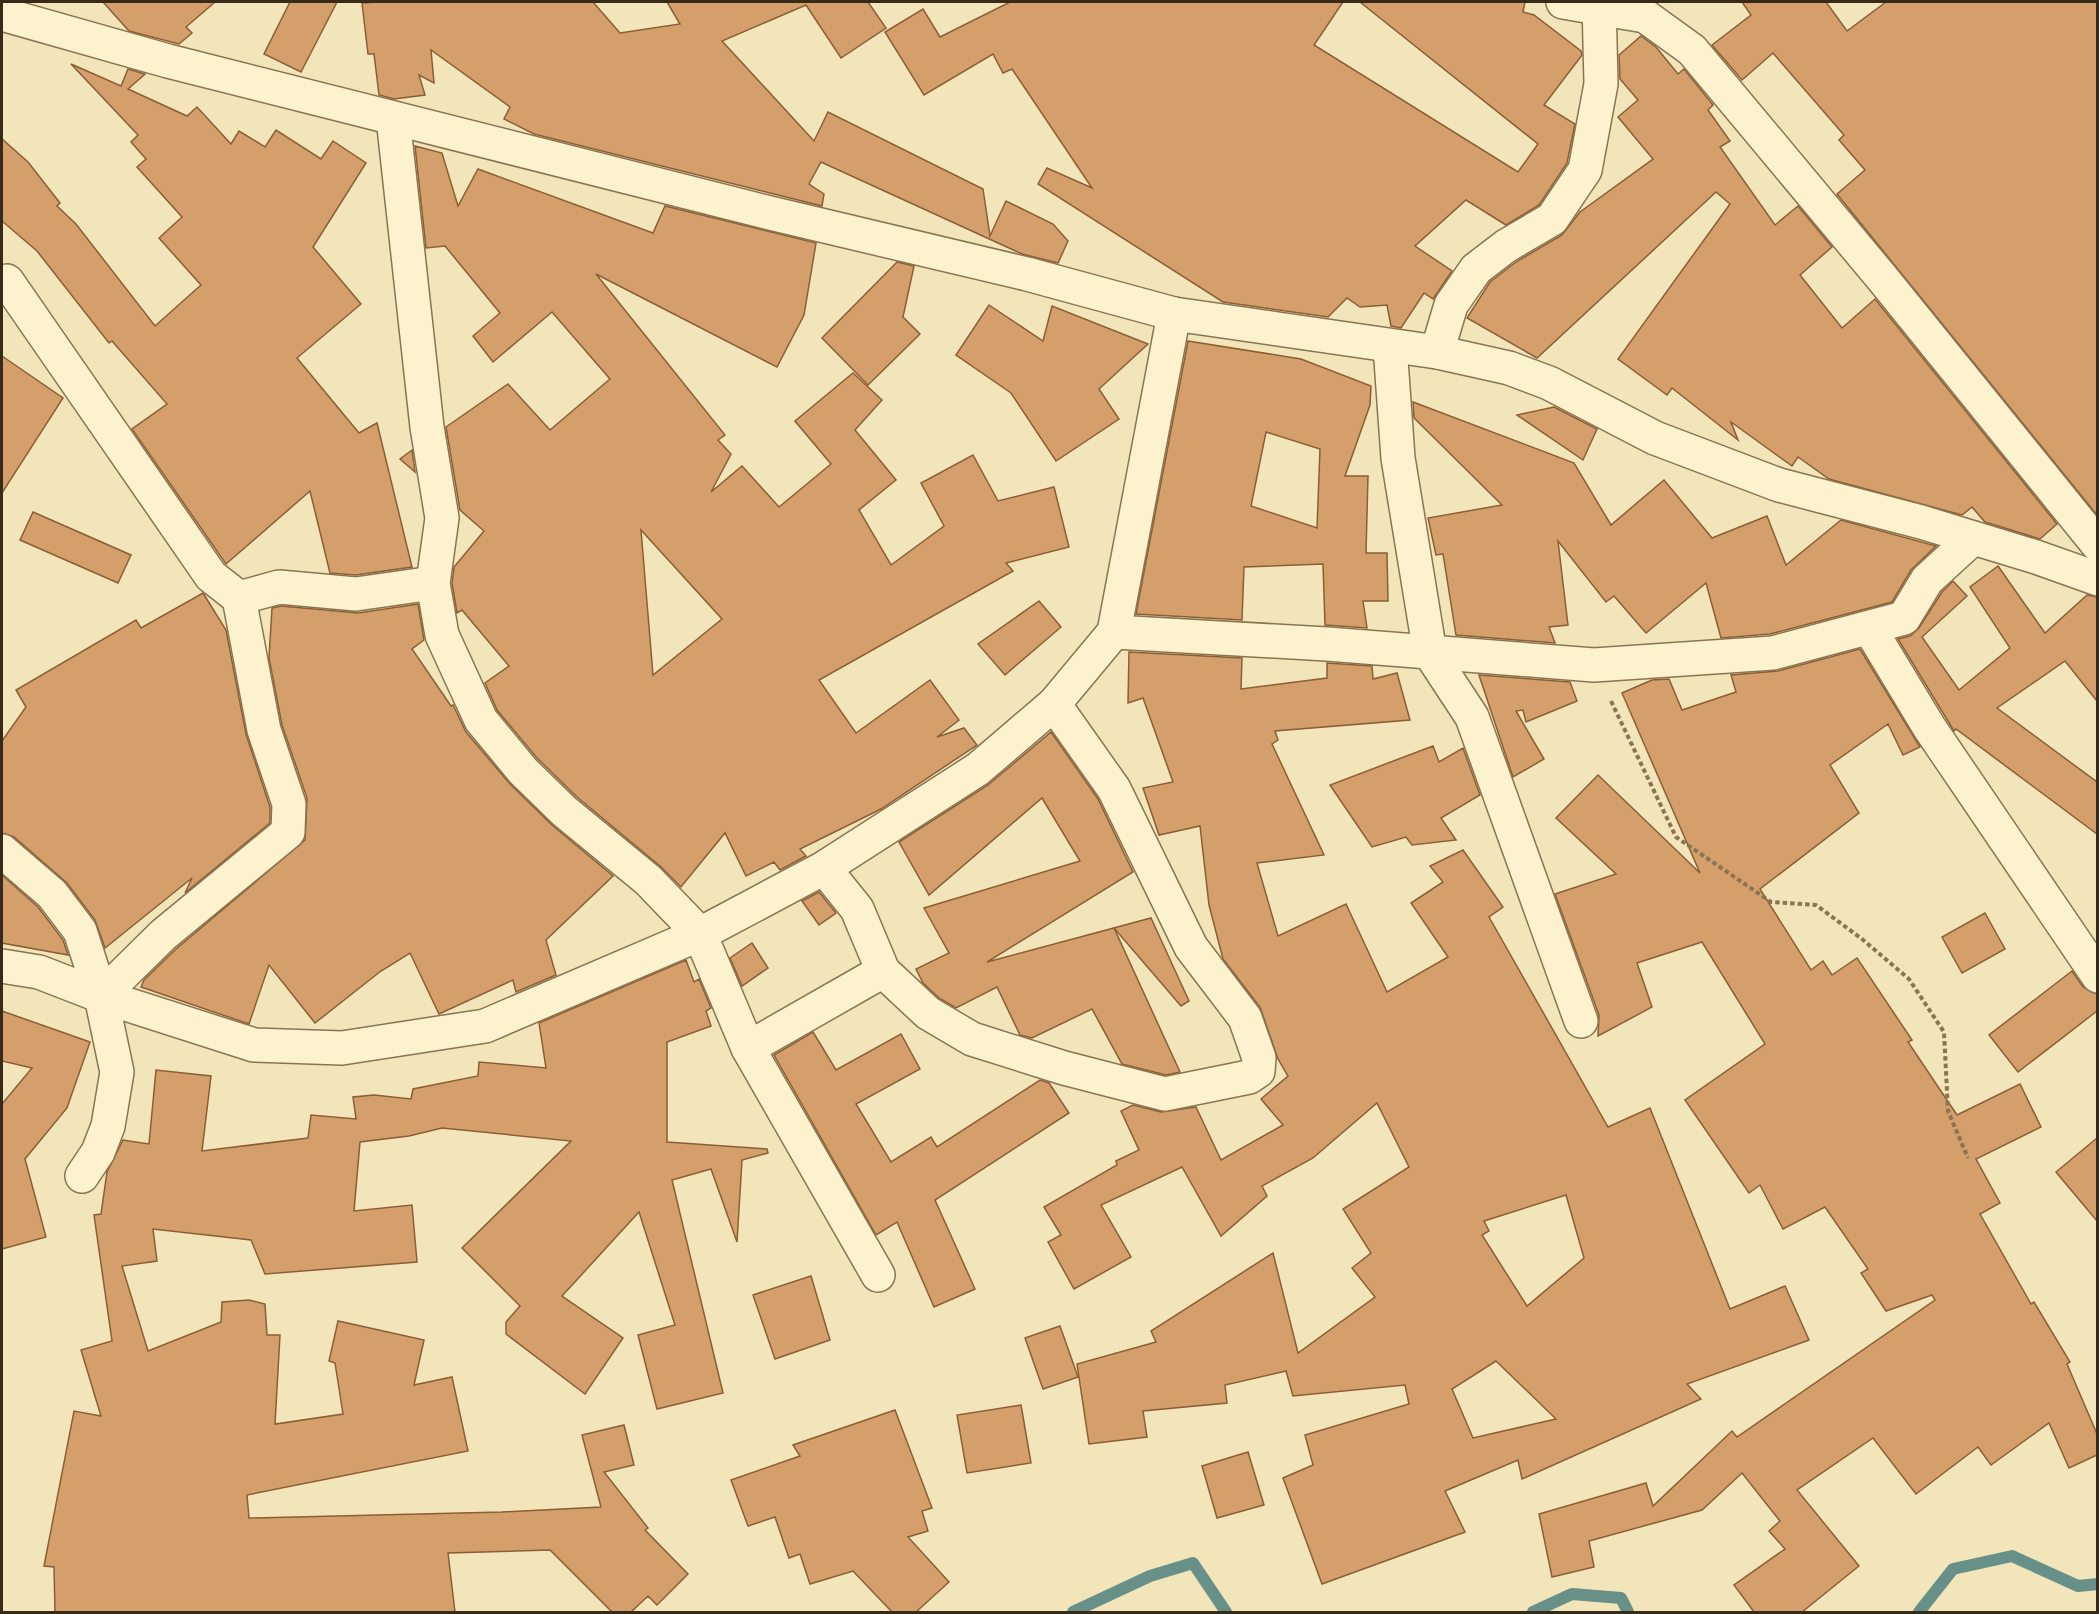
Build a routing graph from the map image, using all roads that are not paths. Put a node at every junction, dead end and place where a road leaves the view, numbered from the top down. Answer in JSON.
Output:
{"nodes":[{"id":1,"x":1563,"y":2,"type":"edge"},
{"id":2,"x":1600,"y":5,"type":"edge"},
{"id":3,"x":42,"y":12,"type":"edge"},
{"id":4,"x":2,"y":14,"type":"edge"},
{"id":5,"x":393,"y":118,"type":"junction"},
{"id":6,"x":7,"y":281,"type":"dead end"},
{"id":7,"x":1174,"y":315,"type":"junction"},
{"id":8,"x":1390,"y":346,"type":"junction"},
{"id":9,"x":1437,"y":352,"type":"junction"},
{"id":10,"x":1973,"y":538,"type":"junction"},
{"id":11,"x":2097,"y":545,"type":"edge"},
{"id":12,"x":2097,"y":579,"type":"edge"},
{"id":13,"x":433,"y":583,"type":"junction"},
{"id":14,"x":239,"y":598,"type":"junction"},
{"id":15,"x":1870,"y":629,"type":"junction"},
{"id":16,"x":1113,"y":632,"type":"junction"},
{"id":17,"x":1430,"y":653,"type":"junction"},
{"id":18,"x":1054,"y":704,"type":"junction"},
{"id":19,"x":2,"y":850,"type":"edge"},
{"id":20,"x":824,"y":868,"type":"junction"},
{"id":21,"x":700,"y":934,"type":"junction"},
{"id":22,"x":2,"y":966,"type":"edge"},
{"id":23,"x":883,"y":971,"type":"junction"},
{"id":24,"x":2097,"y":976,"type":"edge"},
{"id":25,"x":101,"y":996,"type":"junction"},
{"id":26,"x":1581,"y":1021,"type":"dead end"},
{"id":27,"x":748,"y":1048,"type":"junction"},
{"id":28,"x":82,"y":1176,"type":"dead end"},
{"id":29,"x":878,"y":1275,"type":"dead end"}],
"edges":[{"from":1,"to":2,"type":"street"},
{"from":2,"to":9,"type":"street"},
{"from":2,"to":11,"type":"street"},
{"from":3,"to":4,"type":"street"},
{"from":3,"to":5,"type":"street"},
{"from":5,"to":7,"type":"street"},
{"from":5,"to":13,"type":"street"},
{"from":6,"to":14,"type":"street"},
{"from":7,"to":8,"type":"street"},
{"from":7,"to":16,"type":"street"},
{"from":8,"to":9,"type":"street"},
{"from":8,"to":17,"type":"street"},
{"from":9,"to":10,"type":"street"},
{"from":10,"to":12,"type":"street"},
{"from":10,"to":15,"type":"street"},
{"from":13,"to":14,"type":"street"},
{"from":13,"to":21,"type":"street"},
{"from":14,"to":25,"type":"street"},
{"from":15,"to":17,"type":"street"},
{"from":15,"to":24,"type":"street"},
{"from":16,"to":17,"type":"street"},
{"from":16,"to":18,"type":"street"},
{"from":17,"to":26,"type":"street"},
{"from":18,"to":20,"type":"street"},
{"from":18,"to":23,"type":"street"},
{"from":19,"to":25,"type":"street"},
{"from":20,"to":21,"type":"street"},
{"from":20,"to":23,"type":"street"},
{"from":21,"to":25,"type":"street"},
{"from":21,"to":27,"type":"street"},
{"from":22,"to":25,"type":"street"},
{"from":23,"to":27,"type":"street"},
{"from":25,"to":28,"type":"street"},
{"from":27,"to":29,"type":"street"}]}
